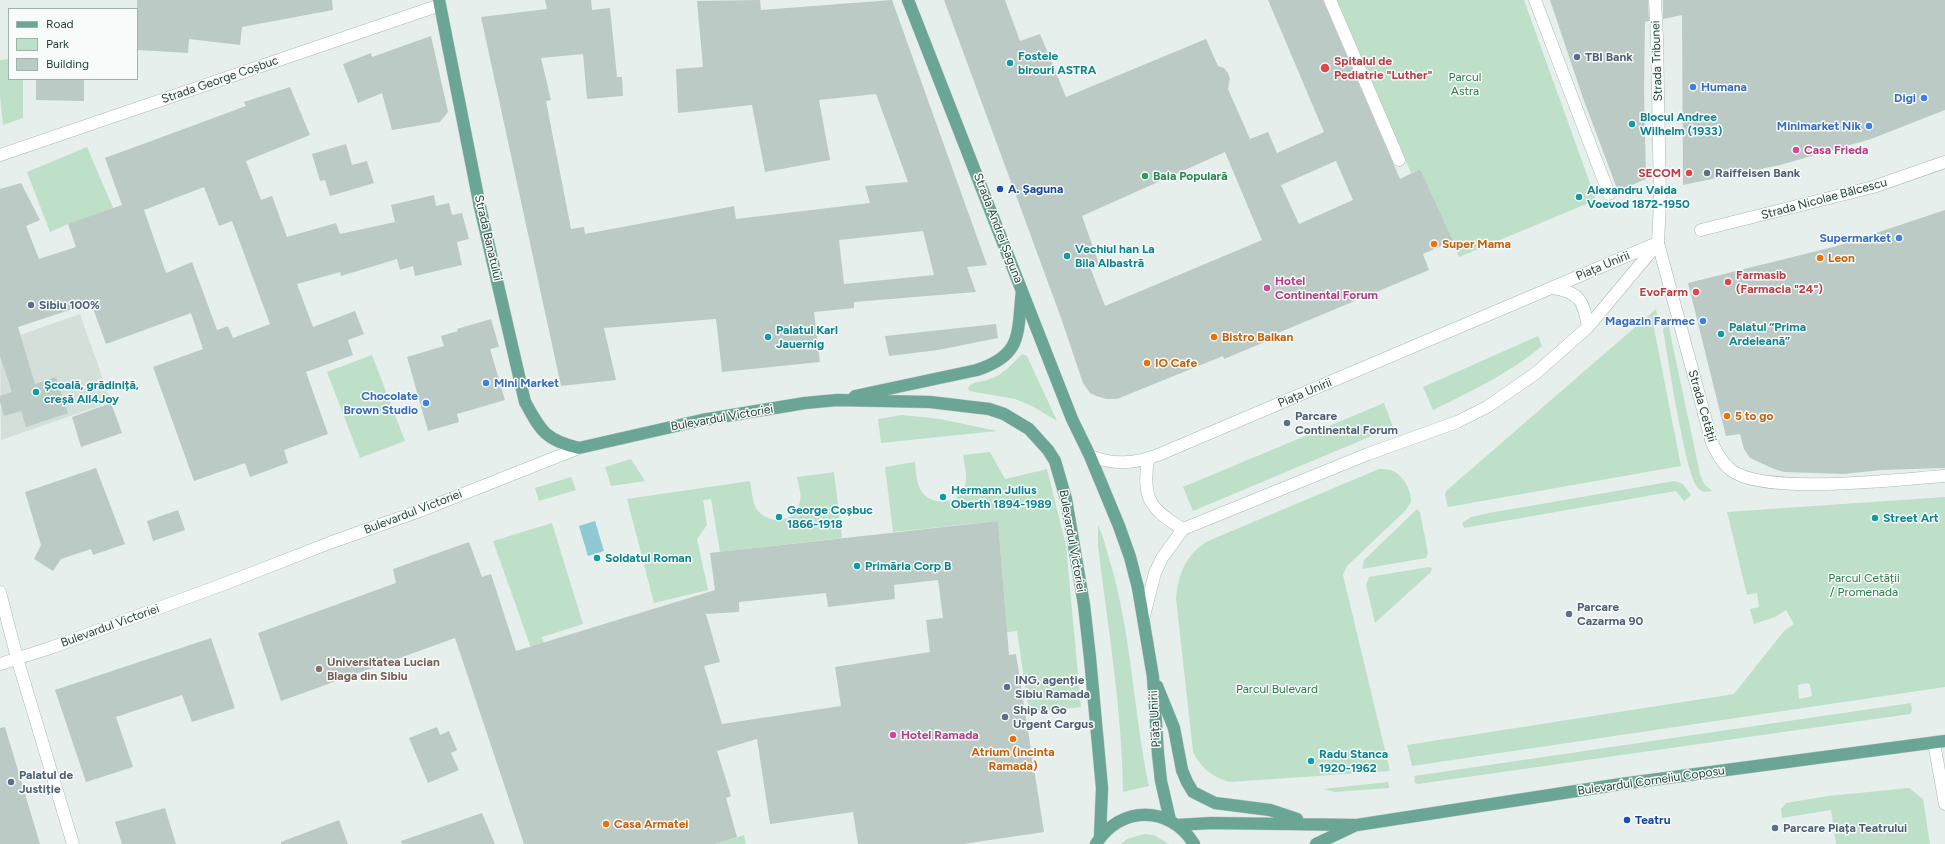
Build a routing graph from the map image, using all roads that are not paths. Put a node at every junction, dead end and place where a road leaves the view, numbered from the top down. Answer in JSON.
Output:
{"nodes":[{"id":1,"x":908,"y":0,"type":"edge"},
{"id":2,"x":1330,"y":0,"type":"edge"},
{"id":3,"x":1535,"y":0,"type":"edge"},
{"id":4,"x":1655,"y":0,"type":"edge"},
{"id":5,"x":440,"y":2,"type":"edge"},
{"id":6,"x":0,"y":155,"type":"edge"},
{"id":7,"x":1399,"y":160,"type":"dead end"},
{"id":8,"x":1945,"y":162,"type":"edge"},
{"id":9,"x":1609,"y":194,"type":"dead end"},
{"id":10,"x":1701,"y":230,"type":"dead end"},
{"id":11,"x":1658,"y":243,"type":"junction"},
{"id":12,"x":1553,"y":288,"type":"junction"},
{"id":13,"x":1022,"y":290,"type":"junction"},
{"id":14,"x":1588,"y":327,"type":"junction"},
{"id":15,"x":837,"y":400,"type":"junction"},
{"id":16,"x":579,"y":448,"type":"junction"},
{"id":17,"x":1090,"y":456,"type":"junction"},
{"id":18,"x":1148,"y":459,"type":"junction"},
{"id":19,"x":1945,"y":476,"type":"edge"},
{"id":20,"x":1183,"y":529,"type":"junction"},
{"id":21,"x":0,"y":592,"type":"edge"},
{"id":22,"x":1144,"y":616,"type":"junction"},
{"id":23,"x":17,"y":658,"type":"junction"},
{"id":24,"x":0,"y":664,"type":"edge"},
{"id":25,"x":1153,"y":677,"type":"junction"},
{"id":26,"x":1939,"y":742,"type":"edge"},
{"id":27,"x":1945,"y":804,"type":"edge"},
{"id":28,"x":1174,"y":823,"type":"junction"},
{"id":29,"x":1308,"y":823,"type":"junction"},
{"id":30,"x":1357,"y":824,"type":"junction"},
{"id":31,"x":1098,"y":840,"type":"edge"},
{"id":32,"x":73,"y":844,"type":"edge"},
{"id":33,"x":1194,"y":844,"type":"edge"},
{"id":34,"x":1316,"y":844,"type":"edge"}],
"edges":[{"from":1,"to":13,"type":"main road","name":"Strada Andrei Șaguna"},
{"from":2,"to":7,"type":"street"},
{"from":3,"to":9,"type":"street"},
{"from":4,"to":11,"type":"street","name":"Strada Tribunei"},
{"from":5,"to":6,"type":"street","name":"Strada George Coșbuc"},
{"from":5,"to":16,"type":"main road","name":"Strada Banatului"},
{"from":8,"to":10,"type":"street","name":"Strada Nicolae Bălcescu"},
{"from":11,"to":12,"type":"street","name":"Piața Unirii"},
{"from":11,"to":14,"type":"street","name":"Piața Unirii"},
{"from":11,"to":19,"type":"street","name":"Strada Cetății"},
{"from":12,"to":14,"type":"street"},
{"from":12,"to":18,"type":"street","name":"Piața Unirii"},
{"from":13,"to":15,"type":"main road","name":"Bulevardul Victoriei"},
{"from":13,"to":17,"type":"main road","name":"Strada Andrei Șaguna"},
{"from":14,"to":20,"type":"street","name":"Piața Unirii"},
{"from":15,"to":16,"type":"main road","name":"Bulevardul Victoriei"},
{"from":15,"to":31,"type":"main road","name":"Bulevardul Victoriei"},
{"from":16,"to":23,"type":"street","name":"Bulevardul Victoriei"},
{"from":17,"to":18,"type":"street","name":"Piața Unirii"},
{"from":17,"to":22,"type":"main road","name":"Piața Unirii"},
{"from":18,"to":20,"type":"street"},
{"from":20,"to":22,"type":"street","name":"Piața Unirii"},
{"from":21,"to":23,"type":"street"},
{"from":22,"to":25,"type":"main road","name":"Piața Unirii"},
{"from":23,"to":24,"type":"street","name":"Bulevardul Victoriei"},
{"from":23,"to":32,"type":"street"},
{"from":25,"to":28,"type":"main road","name":"Piața Unirii"},
{"from":25,"to":29,"type":"main road","name":"Bulevardul Corneliu Coposu"},
{"from":26,"to":27,"type":"street"},
{"from":26,"to":30,"type":"main road","name":"Bulevardul Corneliu Coposu"},
{"from":28,"to":29,"type":"main road","name":"Bulevardul Corneliu Coposu"},
{"from":28,"to":31,"type":"main road"},
{"from":28,"to":33,"type":"main road"},
{"from":29,"to":30,"type":"main road","name":"Bulevardul Corneliu Coposu"},
{"from":30,"to":34,"type":"main road","name":"Bulevardul Corneliu Coposu"}]}
